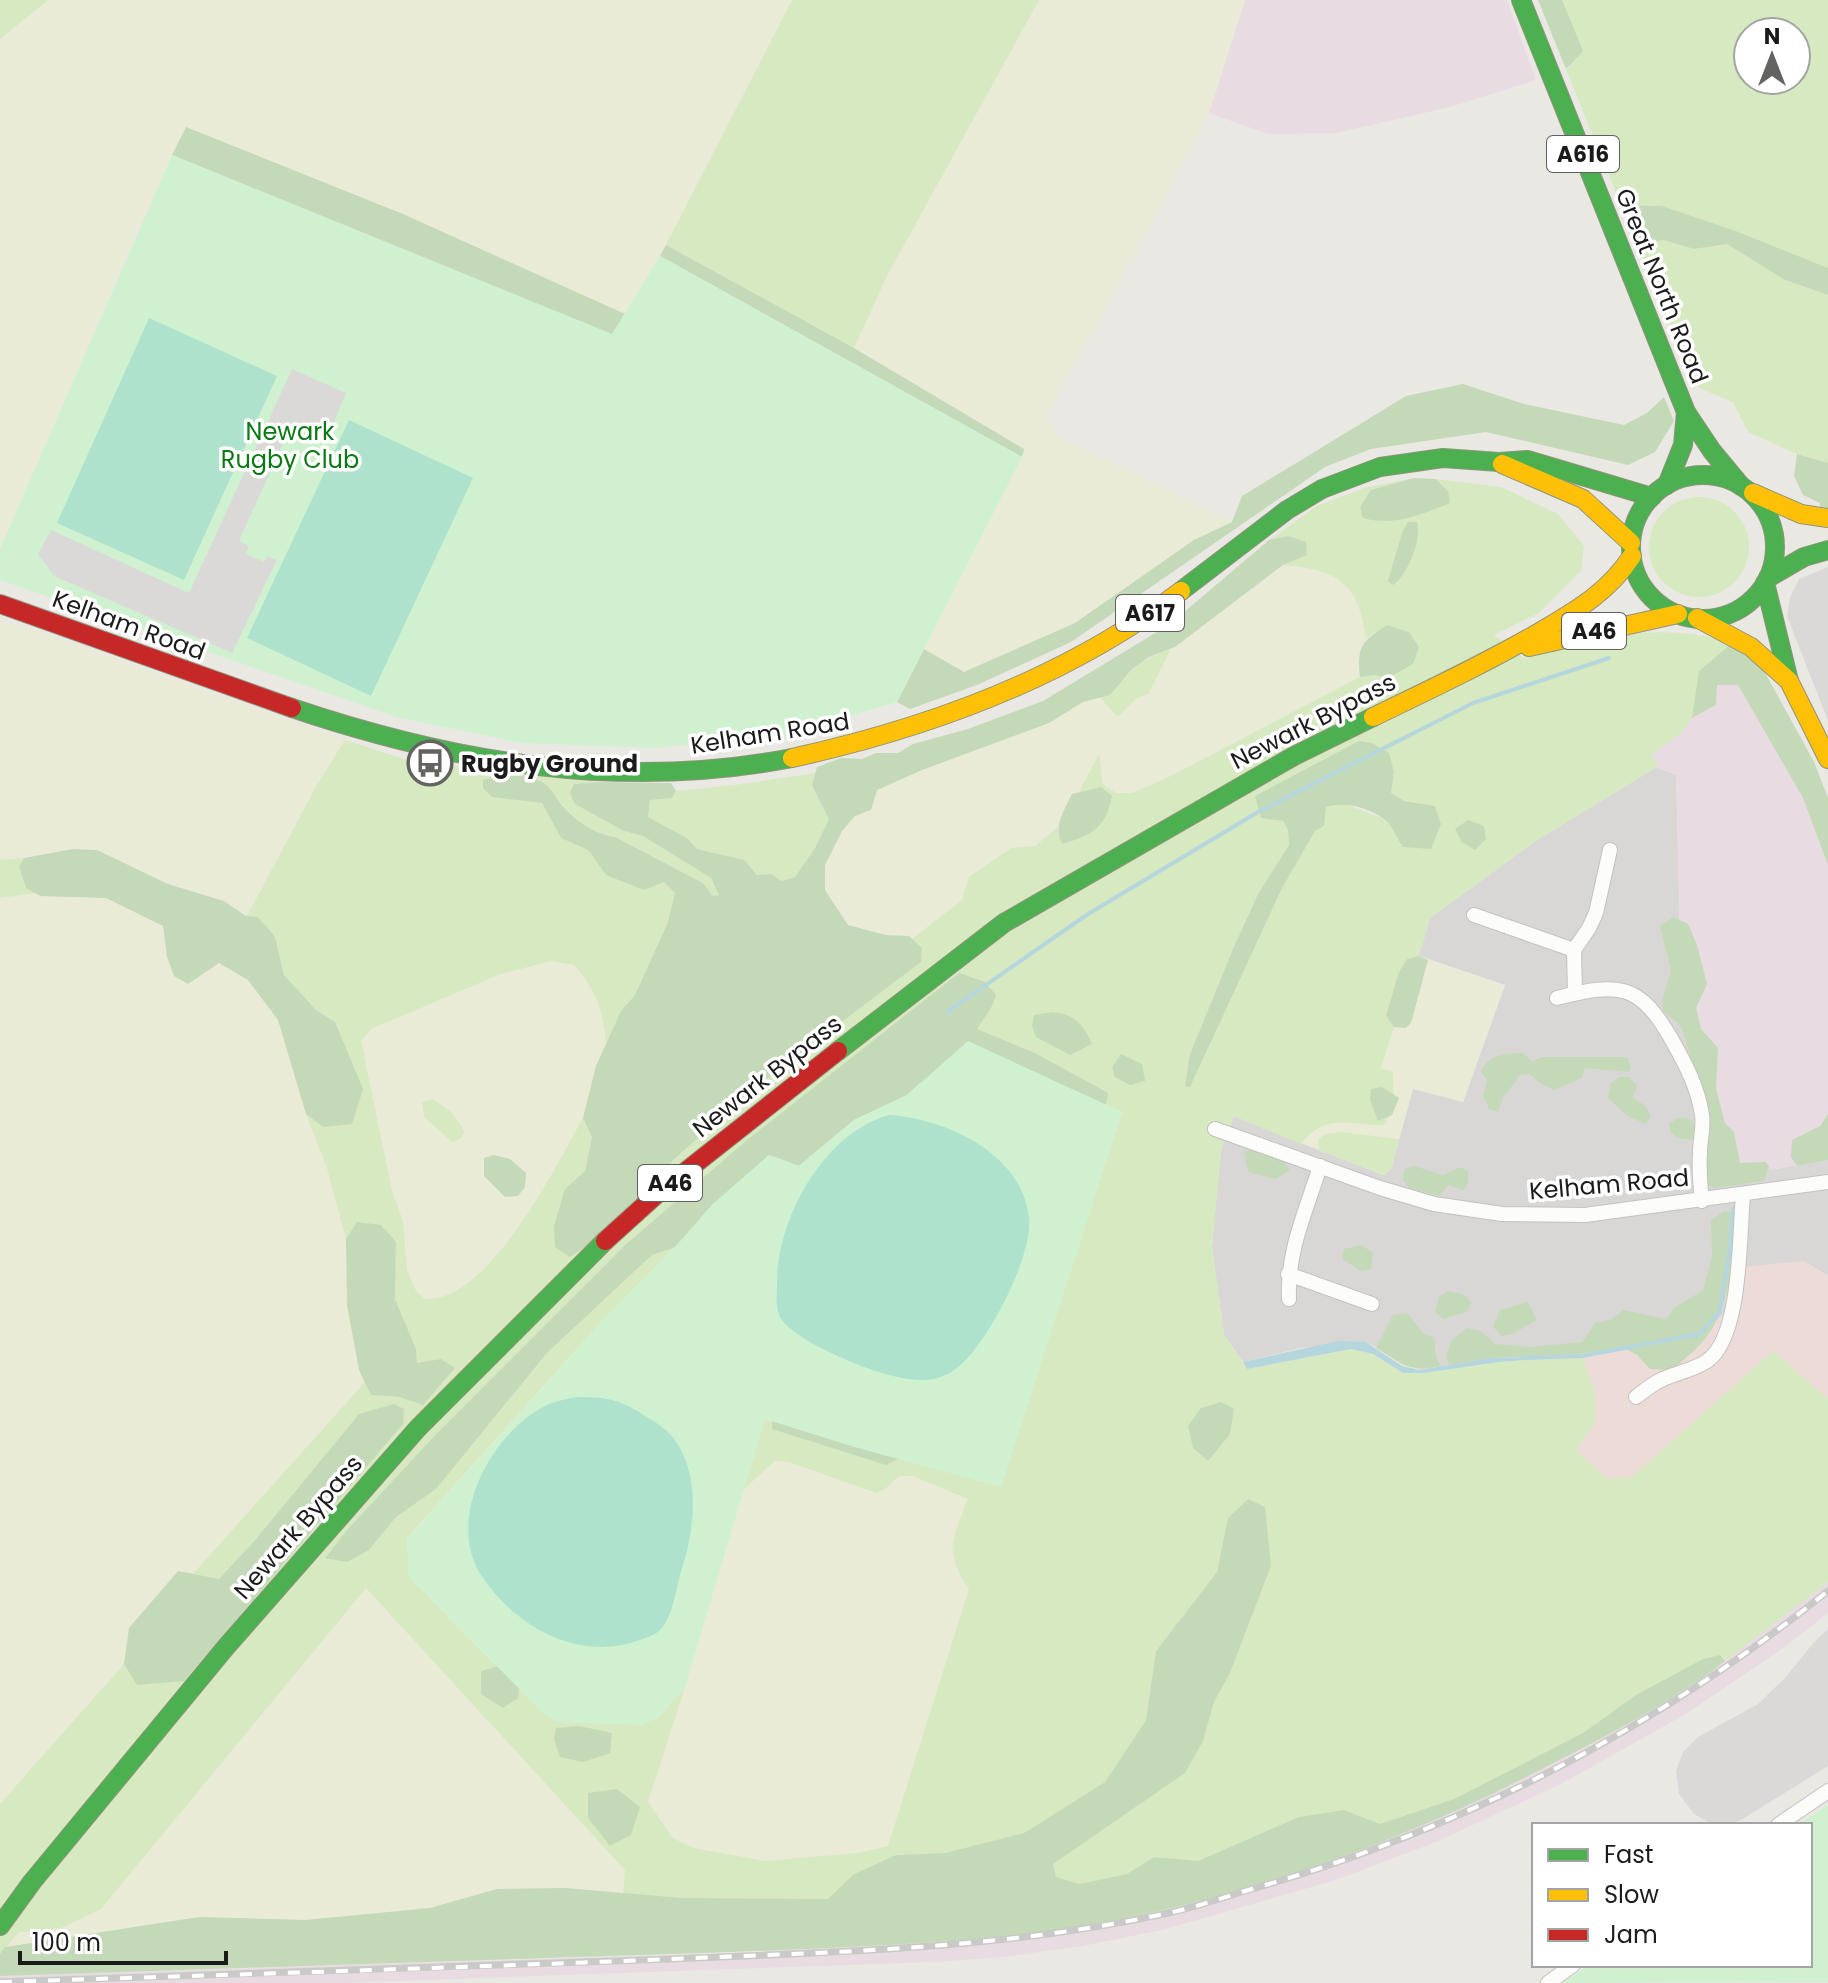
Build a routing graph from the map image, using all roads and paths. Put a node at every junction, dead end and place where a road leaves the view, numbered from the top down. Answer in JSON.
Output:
{"nodes":[{"id":1,"x":1521,"y":0,"type":"edge"},
{"id":2,"x":1686,"y":412,"type":"junction"},
{"id":3,"x":1499,"y":462,"type":"junction"},
{"id":4,"x":1667,"y":485,"type":"junction"},
{"id":5,"x":1744,"y":488,"type":"junction"},
{"id":6,"x":1652,"y":497,"type":"junction"},
{"id":7,"x":1828,"y":518,"type":"edge"},
{"id":8,"x":1631,"y":550,"type":"junction"},
{"id":9,"x":1828,"y":550,"type":"edge"},
{"id":10,"x":1766,"y":581,"type":"junction"},
{"id":11,"x":0,"y":604,"type":"edge"},
{"id":12,"x":1678,"y":614,"type":"junction"},
{"id":13,"x":1697,"y":618,"type":"junction"},
{"id":14,"x":1511,"y":650,"type":"junction"},
{"id":15,"x":1789,"y":681,"type":"junction"},
{"id":16,"x":1828,"y":759,"type":"edge"},
{"id":17,"x":1610,"y":850,"type":"dead end"},
{"id":18,"x":1491,"y":903,"type":"dead end"},
{"id":19,"x":1574,"y":950,"type":"junction"},
{"id":20,"x":1575,"y":993,"type":"junction"},
{"id":21,"x":1557,"y":998,"type":"dead end"},
{"id":22,"x":1215,"y":1129,"type":"dead end"},
{"id":23,"x":1320,"y":1166,"type":"junction"},
{"id":24,"x":1828,"y":1182,"type":"edge"},
{"id":25,"x":1743,"y":1196,"type":"junction"},
{"id":26,"x":1702,"y":1201,"type":"junction"},
{"id":27,"x":1288,"y":1274,"type":"junction"},
{"id":28,"x":1289,"y":1299,"type":"dead end"},
{"id":29,"x":1372,"y":1304,"type":"dead end"},
{"id":30,"x":1636,"y":1397,"type":"dead end"},
{"id":31,"x":1828,"y":1791,"type":"edge"},
{"id":32,"x":1781,"y":1823,"type":"edge"},
{"id":33,"x":1,"y":1925,"type":"edge"},
{"id":34,"x":1570,"y":1967,"type":"edge"},
{"id":35,"x":1548,"y":1983,"type":"edge"}],
"edges":[{"from":1,"to":2,"type":"main road","name":"Great North Road","number":"A616"},
{"from":2,"to":4,"type":"main road","name":"Great North Road","number":"A616"},
{"from":2,"to":5,"type":"main road","name":"Great North Road","number":"A616"},
{"from":3,"to":6,"type":"main road","name":"Kelham Road","number":"A617"},
{"from":3,"to":8,"type":"main road","name":"Kelham Road","number":"A617"},
{"from":3,"to":11,"type":"main road","name":"Kelham Road","number":"A617"},
{"from":4,"to":5,"type":"main road"},
{"from":4,"to":6,"type":"main road"},
{"from":5,"to":7,"type":"main road"},
{"from":5,"to":10,"type":"main road"},
{"from":6,"to":8,"type":"main road"},
{"from":8,"to":12,"type":"main road"},
{"from":8,"to":14,"type":"main road","name":"Newark Bypass","number":"A46"},
{"from":9,"to":10,"type":"main road"},
{"from":10,"to":13,"type":"main road"},
{"from":10,"to":15,"type":"main road"},
{"from":12,"to":13,"type":"main road"},
{"from":12,"to":14,"type":"main road","name":"Newark Bypass","number":"A46"},
{"from":13,"to":15,"type":"main road"},
{"from":14,"to":33,"type":"main road","name":"Newark Bypass","number":"A46"},
{"from":15,"to":16,"type":"main road"},
{"from":17,"to":19,"type":"street"},
{"from":18,"to":19,"type":"street"},
{"from":19,"to":20,"type":"street"},
{"from":20,"to":21,"type":"street"},
{"from":20,"to":26,"type":"street"},
{"from":22,"to":23,"type":"street","name":"Kelham Road"},
{"from":23,"to":26,"type":"street","name":"Kelham Road"},
{"from":23,"to":27,"type":"street"},
{"from":24,"to":25,"type":"street","name":"Kelham Road"},
{"from":25,"to":26,"type":"street","name":"Kelham Road"},
{"from":25,"to":30,"type":"street"},
{"from":27,"to":28,"type":"street"},
{"from":27,"to":29,"type":"street"},
{"from":31,"to":32,"type":"street"},
{"from":34,"to":35,"type":"street"}]}
